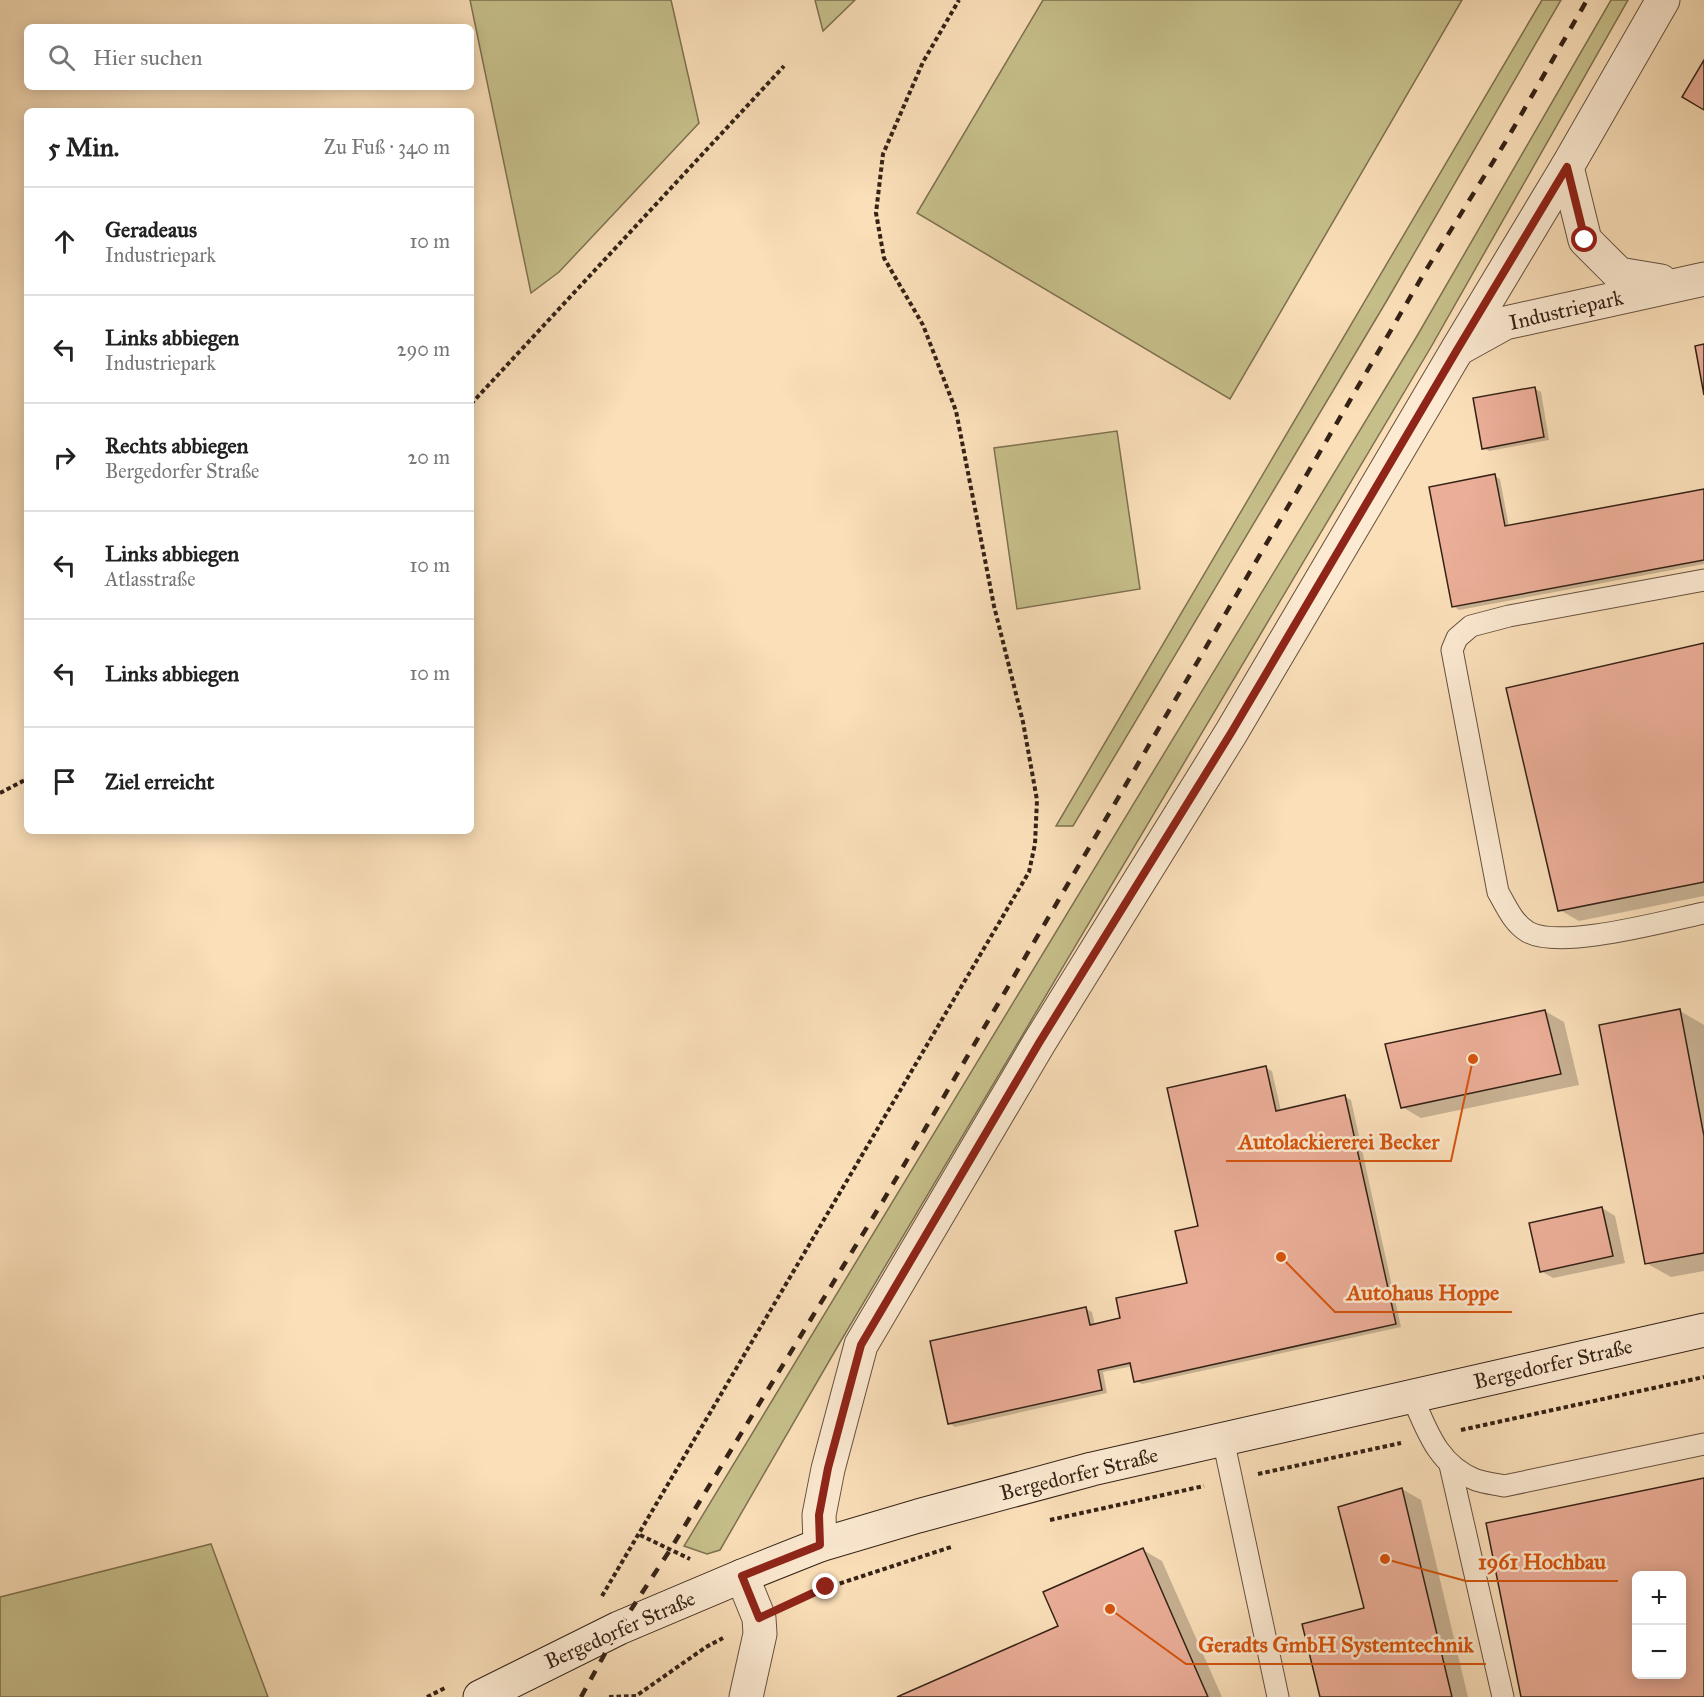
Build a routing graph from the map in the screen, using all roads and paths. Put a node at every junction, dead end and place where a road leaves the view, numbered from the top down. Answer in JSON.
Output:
{"nodes":[{"id":1,"x":959,"y":0,"type":"edge"},
{"id":2,"x":1663,"y":0,"type":"edge"},
{"id":3,"x":784,"y":66,"type":"dead end"},
{"id":4,"x":1567,"y":167,"type":"junction"},
{"id":5,"x":1692,"y":281,"type":"edge"},
{"id":6,"x":1457,"y":350,"type":"junction"},
{"id":7,"x":474,"y":401,"type":"edge"},
{"id":8,"x":1704,"y":580,"type":"edge"},
{"id":9,"x":24,"y":781,"type":"edge"},
{"id":10,"x":0,"y":793,"type":"edge"},
{"id":11,"x":1704,"y":913,"type":"edge"},
{"id":12,"x":1704,"y":1330,"type":"edge"},
{"id":13,"x":1704,"y":1377,"type":"edge"},
{"id":14,"x":1412,"y":1396,"type":"junction"},
{"id":15,"x":1430,"y":1437,"type":"junction"},
{"id":16,"x":1223,"y":1439,"type":"junction"},
{"id":17,"x":1704,"y":1444,"type":"edge"},
{"id":18,"x":1450,"y":1465,"type":"junction"},
{"id":19,"x":1231,"y":1480,"type":"junction"},
{"id":20,"x":1043,"y":1521,"type":"dead end"},
{"id":21,"x":820,"y":1545,"type":"junction"},
{"id":22,"x":952,"y":1546,"type":"dead end"},
{"id":23,"x":700,"y":1564,"type":"dead end"},
{"id":24,"x":742,"y":1576,"type":"junction"},
{"id":25,"x":759,"y":1618,"type":"junction"},
{"id":26,"x":480,"y":1697,"type":"edge"},
{"id":27,"x":609,"y":1697,"type":"edge"},
{"id":28,"x":746,"y":1697,"type":"edge"},
{"id":29,"x":1278,"y":1697,"type":"edge"},
{"id":30,"x":1503,"y":1697,"type":"edge"}],
"edges":[{"from":1,"to":23,"type":"path"},
{"from":2,"to":4,"type":"street","name":"Industriepark"},
{"from":3,"to":7,"type":"path"},
{"from":4,"to":5,"type":"street","name":"Industriepark"},
{"from":4,"to":6,"type":"street","name":"Industriepark"},
{"from":5,"to":6,"type":"street","name":"Industriepark"},
{"from":6,"to":21,"type":"street","name":"Industriepark"},
{"from":8,"to":11,"type":"lane"},
{"from":9,"to":10,"type":"path"},
{"from":12,"to":14,"type":"street","name":"Bergedorfer Straße"},
{"from":13,"to":15,"type":"path"},
{"from":14,"to":15,"type":"lane"},
{"from":14,"to":16,"type":"street","name":"Bergedorfer Straße"},
{"from":15,"to":18,"type":"lane"},
{"from":15,"to":19,"type":"path"},
{"from":16,"to":19,"type":"lane"},
{"from":16,"to":21,"type":"street","name":"Bergedorfer Straße"},
{"from":17,"to":18,"type":"lane"},
{"from":18,"to":30,"type":"lane"},
{"from":19,"to":20,"type":"path"},
{"from":19,"to":29,"type":"lane"},
{"from":21,"to":24,"type":"street","name":"Bergedorfer Straße"},
{"from":22,"to":25,"type":"path"},
{"from":24,"to":25,"type":"street"},
{"from":24,"to":26,"type":"street","name":"Bergedorfer Straße"},
{"from":25,"to":27,"type":"path"},
{"from":25,"to":28,"type":"street"}]}
